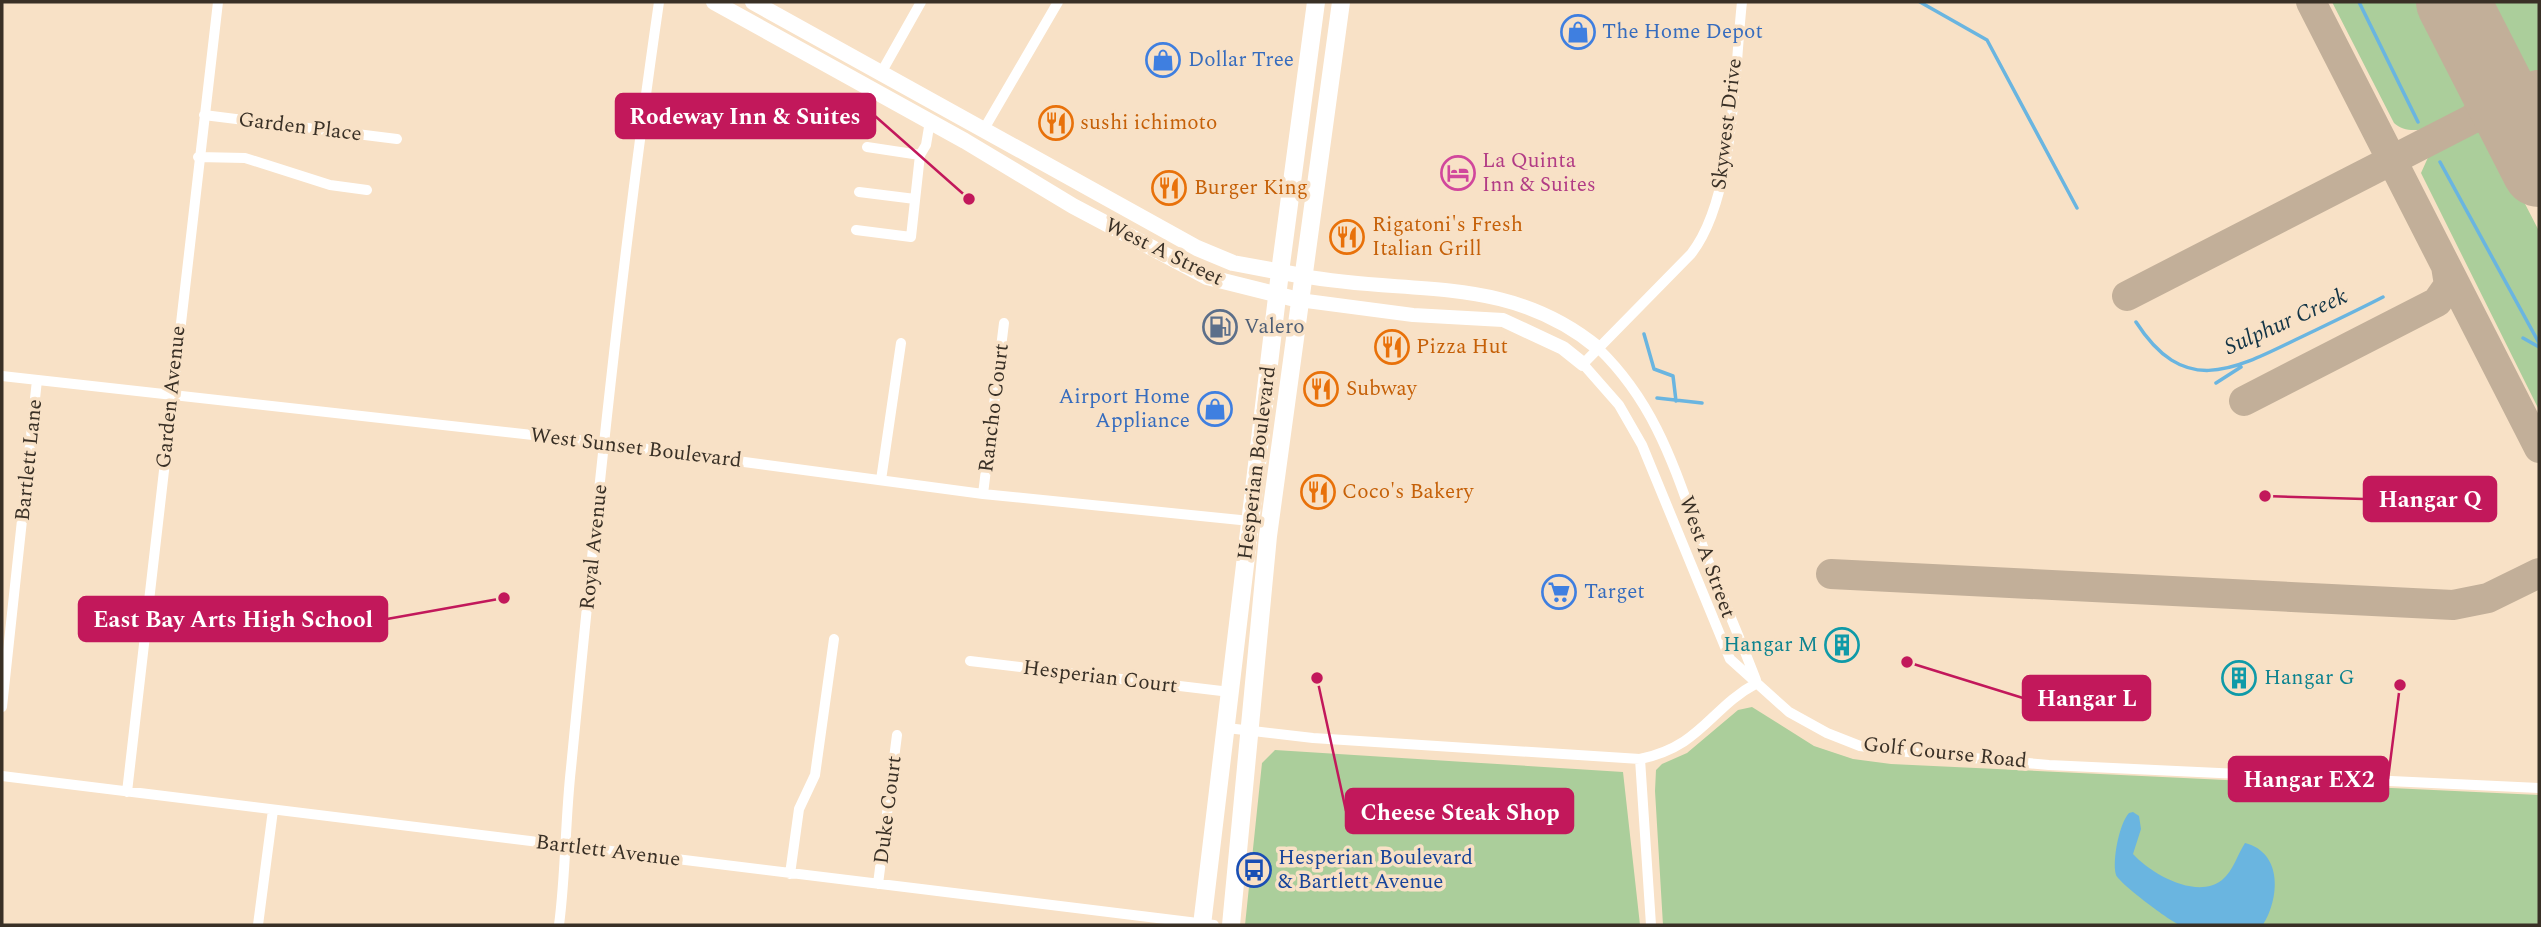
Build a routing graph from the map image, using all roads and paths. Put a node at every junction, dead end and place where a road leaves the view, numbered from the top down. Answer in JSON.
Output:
{"nodes":[{"id":1,"x":218,"y":2,"type":"edge"},
{"id":2,"x":659,"y":2,"type":"edge"},
{"id":3,"x":714,"y":2,"type":"edge"},
{"id":4,"x":753,"y":2,"type":"edge"},
{"id":5,"x":921,"y":2,"type":"edge"},
{"id":6,"x":1058,"y":2,"type":"edge"},
{"id":7,"x":1316,"y":2,"type":"edge"},
{"id":8,"x":1341,"y":2,"type":"edge"},
{"id":9,"x":1742,"y":2,"type":"edge"},
{"id":10,"x":881,"y":73,"type":"junction"},
{"id":11,"x":204,"y":115,"type":"junction"},
{"id":12,"x":930,"y":121,"type":"junction"},
{"id":13,"x":984,"y":129,"type":"junction"},
{"id":14,"x":397,"y":139,"type":"dead end"},
{"id":15,"x":965,"y":141,"type":"junction"},
{"id":16,"x":867,"y":147,"type":"dead end"},
{"id":17,"x":920,"y":155,"type":"junction"},
{"id":18,"x":198,"y":157,"type":"junction"},
{"id":19,"x":367,"y":190,"type":"dead end"},
{"id":20,"x":859,"y":192,"type":"dead end"},
{"id":21,"x":1104,"y":196,"type":"junction"},
{"id":22,"x":915,"y":199,"type":"junction"},
{"id":23,"x":1073,"y":206,"type":"junction"},
{"id":24,"x":856,"y":230,"type":"dead end"},
{"id":25,"x":1280,"y":272,"type":"junction"},
{"id":26,"x":1303,"y":276,"type":"junction"},
{"id":27,"x":1278,"y":295,"type":"junction"},
{"id":28,"x":1299,"y":300,"type":"junction"},
{"id":29,"x":1004,"y":323,"type":"dead end"},
{"id":30,"x":901,"y":343,"type":"dead end"},
{"id":31,"x":1598,"y":348,"type":"junction"},
{"id":32,"x":1583,"y":364,"type":"junction"},
{"id":33,"x":2,"y":376,"type":"edge"},
{"id":34,"x":37,"y":380,"type":"junction"},
{"id":35,"x":172,"y":396,"type":"junction"},
{"id":36,"x":606,"y":444,"type":"junction"},
{"id":37,"x":881,"y":480,"type":"junction"},
{"id":38,"x":983,"y":494,"type":"junction"},
{"id":39,"x":1250,"y":521,"type":"junction"},
{"id":40,"x":1270,"y":523,"type":"junction"},
{"id":41,"x":834,"y":639,"type":"dead end"},
{"id":42,"x":970,"y":662,"type":"dead end"},
{"id":43,"x":1757,"y":683,"type":"junction"},
{"id":44,"x":1230,"y":692,"type":"junction"},
{"id":45,"x":2,"y":707,"type":"edge"},
{"id":46,"x":1227,"y":728,"type":"junction"},
{"id":47,"x":1250,"y":732,"type":"junction"},
{"id":48,"x":897,"y":735,"type":"dead end"},
{"id":49,"x":1640,"y":759,"type":"junction"},
{"id":50,"x":2,"y":776,"type":"edge"},
{"id":51,"x":2539,"y":788,"type":"edge"},
{"id":52,"x":127,"y":792,"type":"junction"},
{"id":53,"x":273,"y":810,"type":"junction"},
{"id":54,"x":566,"y":846,"type":"junction"},
{"id":55,"x":790,"y":874,"type":"junction"},
{"id":56,"x":878,"y":884,"type":"junction"},
{"id":57,"x":258,"y":925,"type":"edge"},
{"id":58,"x":559,"y":925,"type":"edge"},
{"id":59,"x":1206,"y":925,"type":"edge"},
{"id":60,"x":1231,"y":925,"type":"edge"},
{"id":61,"x":1651,"y":925,"type":"edge"}],
"edges":[{"from":1,"to":11,"type":"street","name":"Garden Avenue"},
{"from":2,"to":36,"type":"street","name":"Royal Avenue"},
{"from":3,"to":12,"type":"main road","name":"West A Street"},
{"from":4,"to":10,"type":"main road","name":"West A Street"},
{"from":5,"to":10,"type":"street"},
{"from":6,"to":13,"type":"street"},
{"from":7,"to":25,"type":"main road","name":"Hesperian Boulevard"},
{"from":8,"to":26,"type":"main road","name":"Hesperian Boulevard"},
{"from":9,"to":31,"type":"street","name":"Skywest Drive"},
{"from":10,"to":13,"type":"main road","name":"West A Street"},
{"from":11,"to":14,"type":"street","name":"Garden Place"},
{"from":11,"to":18,"type":"street","name":"Garden Avenue"},
{"from":12,"to":15,"type":"main road","name":"West A Street"},
{"from":12,"to":17,"type":"street"},
{"from":13,"to":15,"type":"main road"},
{"from":13,"to":21,"type":"main road","name":"West A Street"},
{"from":15,"to":23,"type":"main road","name":"West A Street"},
{"from":16,"to":17,"type":"street"},
{"from":17,"to":22,"type":"street"},
{"from":18,"to":19,"type":"street"},
{"from":18,"to":35,"type":"street","name":"Garden Avenue"},
{"from":20,"to":22,"type":"street"},
{"from":21,"to":23,"type":"main road"},
{"from":21,"to":25,"type":"main road","name":"West A Street"},
{"from":22,"to":24,"type":"street"},
{"from":23,"to":27,"type":"main road","name":"West A Street"},
{"from":25,"to":26,"type":"main road","name":"West A Street"},
{"from":25,"to":27,"type":"main road","name":"Hesperian Boulevard"},
{"from":26,"to":28,"type":"main road","name":"Hesperian Boulevard"},
{"from":26,"to":31,"type":"street","name":"West A Street"},
{"from":27,"to":28,"type":"main road","name":"West A Street"},
{"from":27,"to":39,"type":"main road","name":"Hesperian Boulevard"},
{"from":28,"to":32,"type":"street","name":"West A Street"},
{"from":28,"to":40,"type":"main road","name":"Hesperian Boulevard"},
{"from":29,"to":38,"type":"street","name":"Rancho Court"},
{"from":30,"to":37,"type":"street"},
{"from":31,"to":32,"type":"street","name":"Skywest Drive"},
{"from":31,"to":43,"type":"street","name":"West A Street"},
{"from":32,"to":43,"type":"street","name":"West A Street"},
{"from":33,"to":34,"type":"street","name":"West Sunset Boulevard"},
{"from":34,"to":35,"type":"street","name":"West Sunset Boulevard"},
{"from":34,"to":45,"type":"street","name":"Bartlett Lane"},
{"from":35,"to":36,"type":"street","name":"West Sunset Boulevard"},
{"from":35,"to":52,"type":"street","name":"Garden Avenue"},
{"from":36,"to":37,"type":"street","name":"West Sunset Boulevard"},
{"from":36,"to":54,"type":"street","name":"Royal Avenue"},
{"from":37,"to":38,"type":"street","name":"West Sunset Boulevard"},
{"from":38,"to":39,"type":"street","name":"West Sunset Boulevard"},
{"from":39,"to":40,"type":"street","name":"West Sunset Boulevard"},
{"from":39,"to":44,"type":"main road","name":"Hesperian Boulevard"},
{"from":40,"to":47,"type":"main road","name":"Hesperian Boulevard"},
{"from":41,"to":55,"type":"street"},
{"from":42,"to":44,"type":"street","name":"Hesperian Court"},
{"from":43,"to":49,"type":"street"},
{"from":43,"to":51,"type":"street","name":"Golf Course Road"},
{"from":44,"to":46,"type":"main road","name":"Hesperian Boulevard"},
{"from":46,"to":47,"type":"street"},
{"from":46,"to":59,"type":"main road","name":"Hesperian Boulevard"},
{"from":47,"to":49,"type":"street"},
{"from":47,"to":60,"type":"main road","name":"Hesperian Boulevard"},
{"from":48,"to":56,"type":"street","name":"Duke Court"},
{"from":49,"to":61,"type":"street"},
{"from":50,"to":52,"type":"street","name":"Bartlett Avenue"},
{"from":52,"to":53,"type":"street","name":"Bartlett Avenue"},
{"from":53,"to":54,"type":"street","name":"Bartlett Avenue"},
{"from":53,"to":57,"type":"street"},
{"from":54,"to":55,"type":"street","name":"Bartlett Avenue"},
{"from":54,"to":58,"type":"street","name":"Royal Avenue"},
{"from":55,"to":56,"type":"street","name":"Bartlett Avenue"},
{"from":56,"to":59,"type":"street","name":"Bartlett Avenue"}]}
